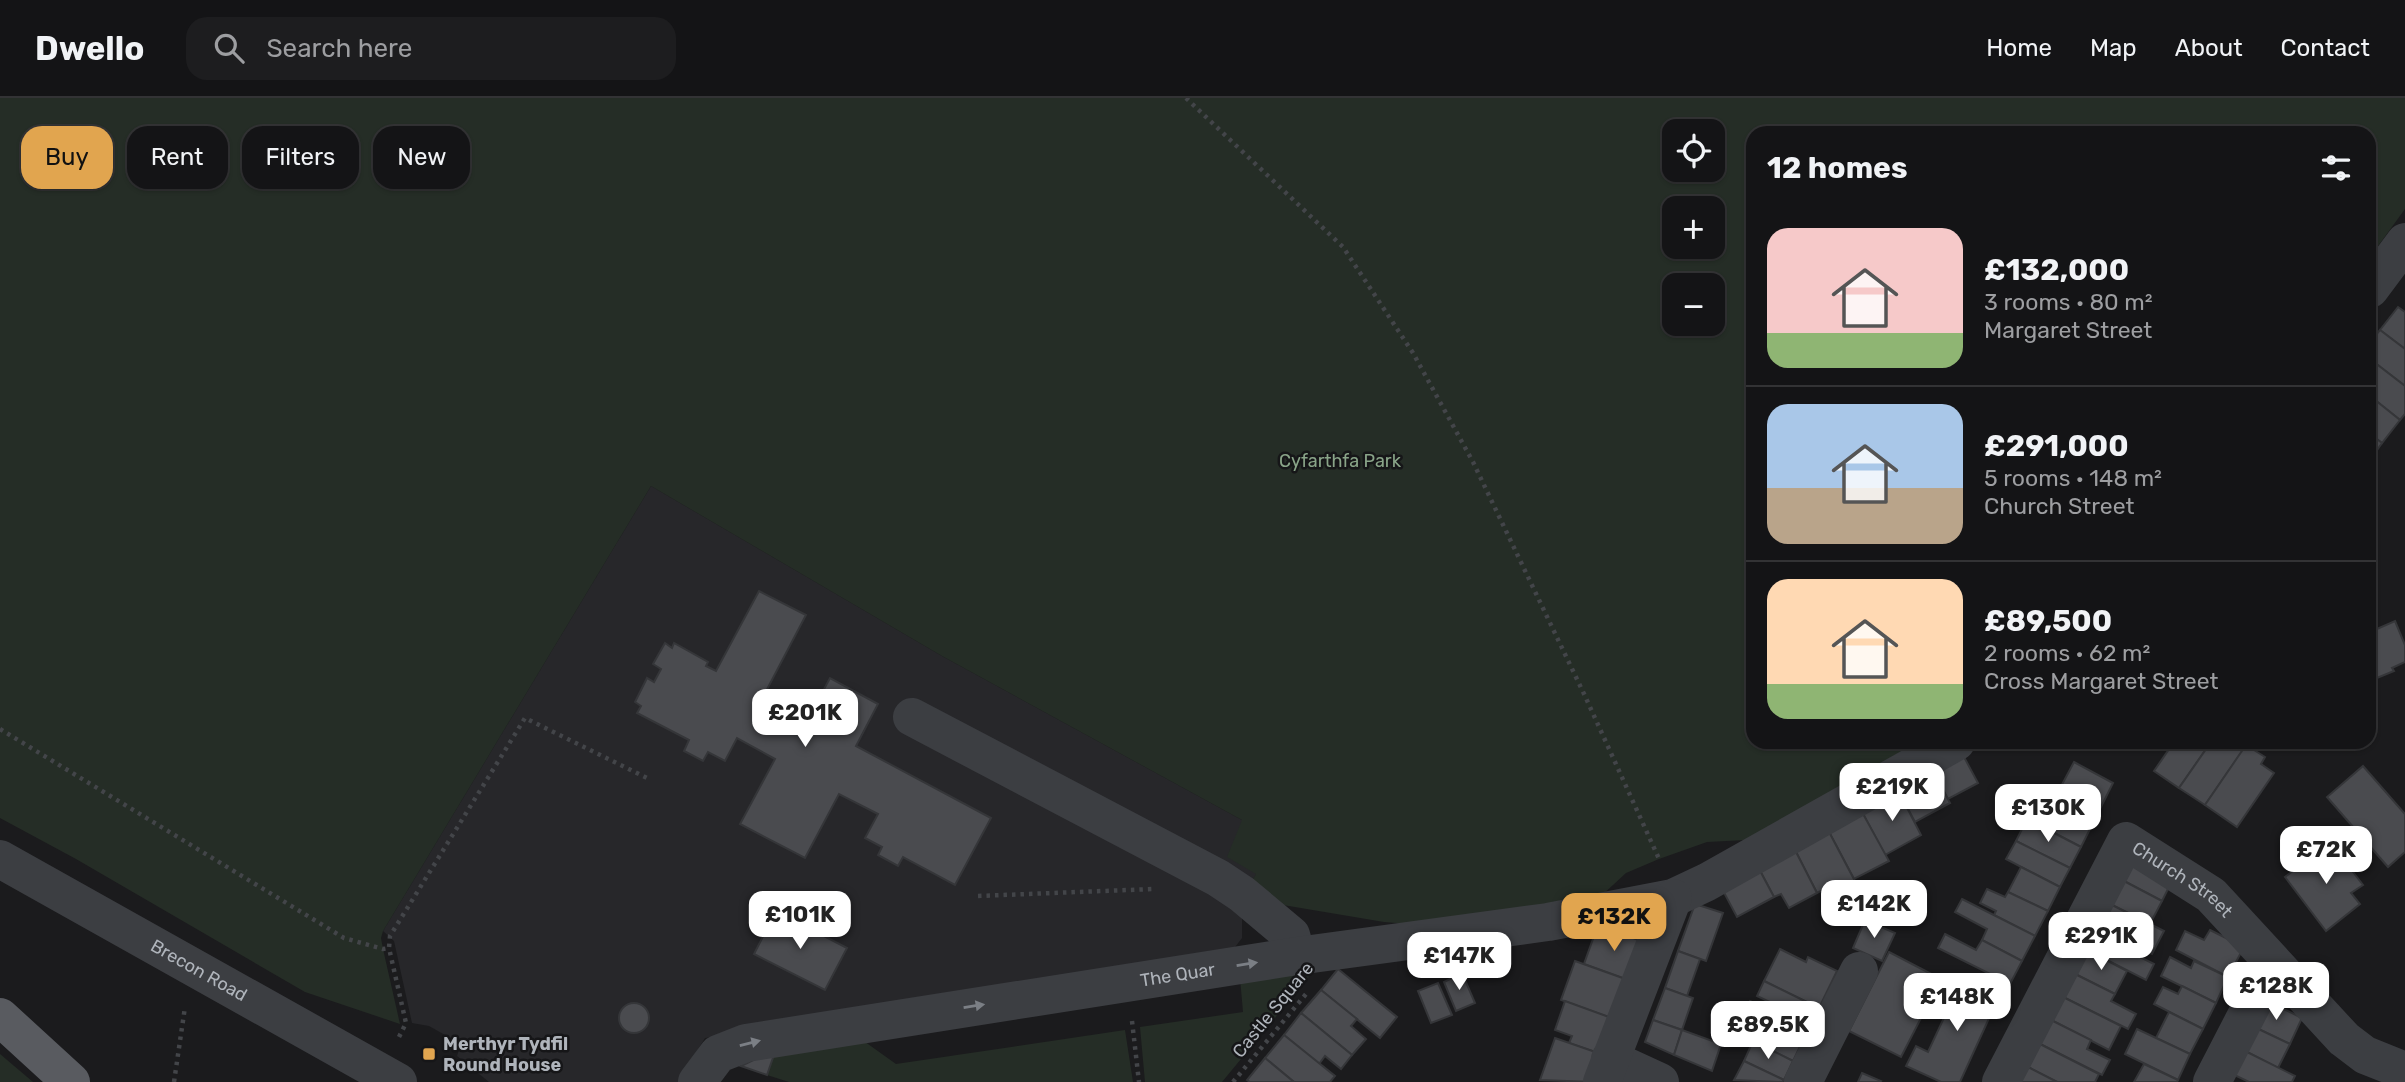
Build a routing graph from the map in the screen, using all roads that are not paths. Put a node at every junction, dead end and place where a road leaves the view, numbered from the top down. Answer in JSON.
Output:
{"nodes":[{"id":1,"x":2405,"y":243,"type":"edge"},
{"id":2,"x":2376,"y":281,"type":"edge"},
{"id":3,"x":912,"y":717,"type":"dead end"},
{"id":4,"x":1943,"y":749,"type":"edge"},
{"id":5,"x":0,"y":859,"type":"edge"},
{"id":6,"x":1673,"y":898,"type":"junction"},
{"id":7,"x":1311,"y":954,"type":"junction"},
{"id":8,"x":1859,"y":971,"type":"dead end"},
{"id":9,"x":2260,"y":989,"type":"dead end"},
{"id":10,"x":0,"y":1017,"type":"edge"},
{"id":11,"x":1606,"y":1071,"type":"edge"},
{"id":12,"x":2405,"y":1072,"type":"edge"},
{"id":13,"x":390,"y":1077,"type":"edge"},
{"id":14,"x":71,"y":1082,"type":"edge"},
{"id":15,"x":697,"y":1082,"type":"edge"},
{"id":16,"x":1660,"y":1082,"type":"edge"},
{"id":17,"x":1803,"y":1082,"type":"edge"},
{"id":18,"x":2001,"y":1082,"type":"edge"},
{"id":19,"x":2213,"y":1082,"type":"edge"}],
"edges":[{"from":1,"to":2,"type":"street"},
{"from":3,"to":7,"type":"street"},
{"from":4,"to":6,"type":"street","name":"The Quar"},
{"from":5,"to":13,"type":"street","name":"Brecon Road"},
{"from":6,"to":7,"type":"street","name":"The Quar"},
{"from":6,"to":11,"type":"street"},
{"from":15,"to":7,"type":"street","name":"The Quar","one_way":true},
{"from":8,"to":17,"type":"street"},
{"from":9,"to":19,"type":"street"},
{"from":10,"to":14,"type":"main road"},
{"from":11,"to":16,"type":"street"},
{"from":12,"to":18,"type":"street","name":"Church Street"}]}
